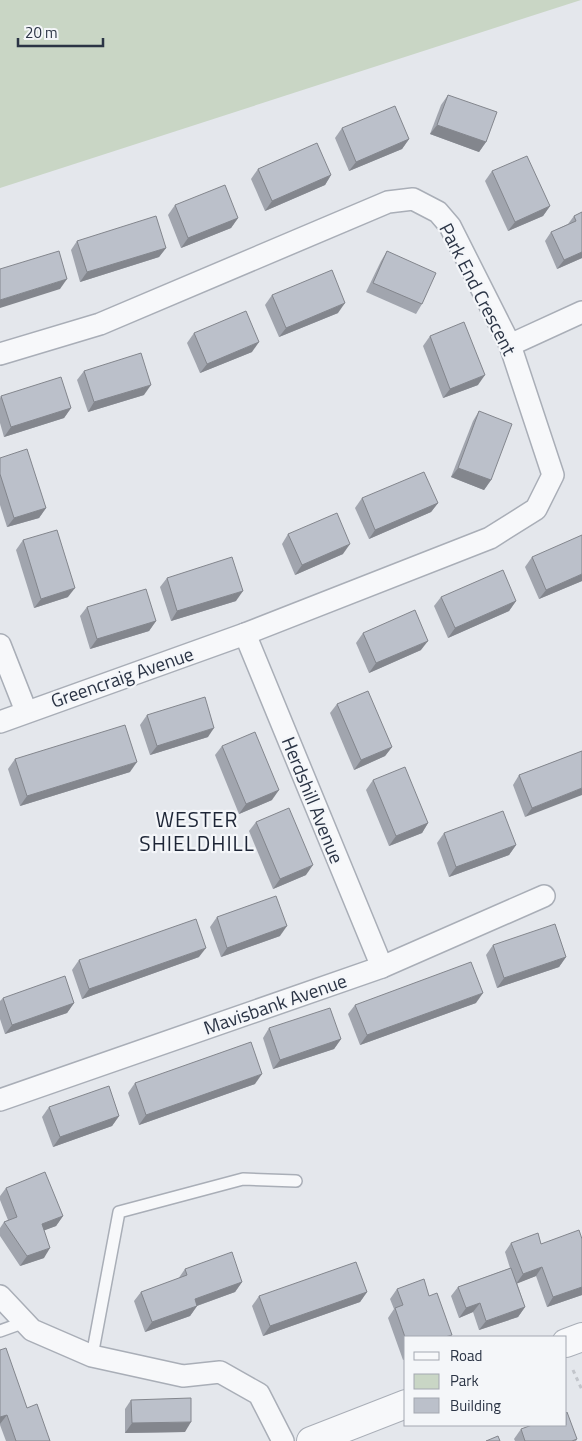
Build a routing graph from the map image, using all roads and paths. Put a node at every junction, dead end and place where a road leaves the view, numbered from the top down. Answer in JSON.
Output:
{"nodes":[{"id":1,"x":582,"y":312,"type":"edge"},
{"id":2,"x":510,"y":345,"type":"junction"},
{"id":3,"x":0,"y":354,"type":"edge"},
{"id":4,"x":245,"y":634,"type":"junction"},
{"id":5,"x":0,"y":646,"type":"edge"},
{"id":6,"x":26,"y":711,"type":"junction"},
{"id":7,"x":0,"y":722,"type":"edge"},
{"id":8,"x":544,"y":896,"type":"dead end"},
{"id":9,"x":382,"y":967,"type":"junction"},
{"id":10,"x":0,"y":1100,"type":"edge"},
{"id":11,"x":296,"y":1181,"type":"dead end"},
{"id":12,"x":0,"y":1296,"type":"edge"},
{"id":13,"x":25,"y":1322,"type":"junction"},
{"id":14,"x":0,"y":1331,"type":"edge"},
{"id":15,"x":582,"y":1337,"type":"edge"},
{"id":16,"x":567,"y":1343,"type":"edge"},
{"id":17,"x":92,"y":1356,"type":"junction"},
{"id":18,"x":404,"y":1405,"type":"edge"},
{"id":19,"x":283,"y":1441,"type":"edge"},
{"id":20,"x":311,"y":1441,"type":"edge"}],
"edges":[{"from":1,"to":2,"type":"street"},
{"from":2,"to":3,"type":"street","name":"Park End Crescent"},
{"from":2,"to":4,"type":"street","name":"Park End Crescent"},
{"from":4,"to":6,"type":"street","name":"Greencraig Avenue"},
{"from":4,"to":9,"type":"street","name":"Herdshill Avenue"},
{"from":5,"to":6,"type":"street"},
{"from":6,"to":7,"type":"street","name":"Greencraig Avenue"},
{"from":8,"to":9,"type":"street","name":"Mavisbank Avenue"},
{"from":9,"to":10,"type":"street","name":"Mavisbank Avenue"},
{"from":11,"to":17,"type":"lane"},
{"from":12,"to":13,"type":"street"},
{"from":13,"to":14,"type":"lane"},
{"from":13,"to":17,"type":"street"},
{"from":15,"to":16,"type":"street"},
{"from":17,"to":19,"type":"street"},
{"from":18,"to":20,"type":"street"}]}
